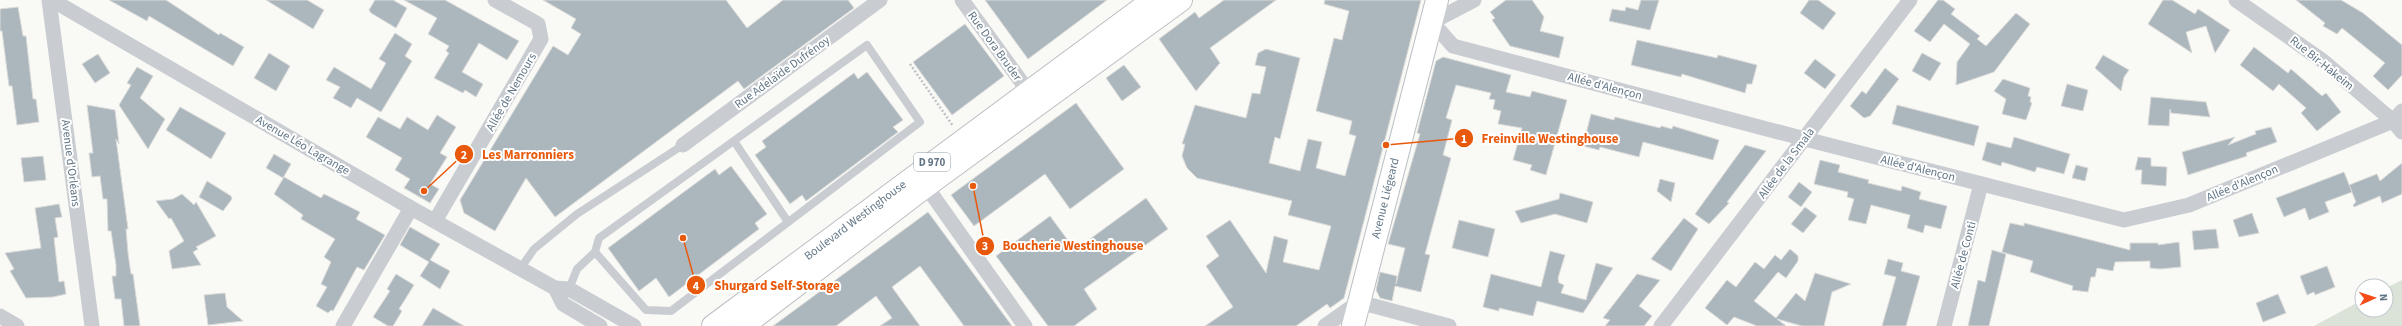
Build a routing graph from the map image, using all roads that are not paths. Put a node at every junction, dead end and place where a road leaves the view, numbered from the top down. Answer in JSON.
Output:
{"nodes":[{"id":1,"x":51,"y":0,"type":"edge"},
{"id":2,"x":495,"y":0,"type":"edge"},
{"id":3,"x":880,"y":0,"type":"edge"},
{"id":4,"x":962,"y":0,"type":"edge"},
{"id":5,"x":1153,"y":0,"type":"edge"},
{"id":6,"x":1182,"y":0,"type":"edge"},
{"id":7,"x":1437,"y":0,"type":"edge"},
{"id":8,"x":1474,"y":0,"type":"edge"},
{"id":9,"x":1910,"y":0,"type":"edge"},
{"id":10,"x":2236,"y":0,"type":"edge"},
{"id":11,"x":1432,"y":22,"type":"junction"},
{"id":12,"x":1028,"y":91,"type":"junction"},
{"id":13,"x":2399,"y":122,"type":"edge"},
{"id":14,"x":1805,"y":139,"type":"junction"},
{"id":15,"x":734,"y":142,"type":"junction"},
{"id":16,"x":683,"y":145,"type":"joint"},
{"id":17,"x":1981,"y":184,"type":"junction"},
{"id":18,"x":926,"y":186,"type":"junction"},
{"id":19,"x":411,"y":208,"type":"junction"},
{"id":20,"x":435,"y":221,"type":"junction"},
{"id":21,"x":788,"y":222,"type":"junction"},
{"id":22,"x":595,"y":252,"type":"junction"},
{"id":23,"x":520,"y":269,"type":"junction"},
{"id":24,"x":562,"y":288,"type":"junction"},
{"id":25,"x":1359,"y":302,"type":"junction"},
{"id":26,"x":0,"y":316,"type":"edge"},
{"id":27,"x":17,"y":326,"type":"edge"},
{"id":28,"x":92,"y":326,"type":"edge"},
{"id":29,"x":343,"y":326,"type":"edge"},
{"id":30,"x":600,"y":326,"type":"edge"},
{"id":31,"x":634,"y":326,"type":"edge"},
{"id":32,"x":713,"y":326,"type":"edge"},
{"id":33,"x":742,"y":326,"type":"edge"},
{"id":34,"x":1025,"y":326,"type":"edge"},
{"id":35,"x":1325,"y":326,"type":"edge"},
{"id":36,"x":1353,"y":326,"type":"edge"},
{"id":37,"x":1449,"y":326,"type":"edge"},
{"id":38,"x":1661,"y":326,"type":"edge"},
{"id":39,"x":1944,"y":326,"type":"edge"}],
"edges":[{"from":1,"to":19,"type":"street","name":"Avenue Léo Lagrange"},
{"from":1,"to":28,"type":"street","name":"Avenue d'Orléans"},
{"from":2,"to":20,"type":"street","name":"Allée de Nemours"},
{"from":3,"to":16,"type":"street","name":"Rue Adelaïde Dufrénoy"},
{"from":4,"to":12,"type":"street","name":"Rue Dora Bruder"},
{"from":5,"to":12,"type":"main road","name":"Boulevard Westinghouse","number":"D 970"},
{"from":6,"to":18,"type":"main road","name":"Boulevard Westinghouse","number":"D 970"},
{"from":7,"to":11,"type":"main road","name":"Avenue Liégeard"},
{"from":8,"to":11,"type":"street"},
{"from":9,"to":14,"type":"street","name":"Allée de la Smala"},
{"from":10,"to":13,"type":"street","name":"Rue Bir-Hakeim"},
{"from":11,"to":14,"type":"street","name":"Allée d'Alençon"},
{"from":11,"to":25,"type":"main road","name":"Avenue Liégeard"},
{"from":12,"to":32,"type":"main road","name":"Boulevard Westinghouse","number":"D 970"},
{"from":13,"to":17,"type":"street","name":"Allée d'Alençon"},
{"from":14,"to":17,"type":"street","name":"Allée d'Alençon"},
{"from":14,"to":38,"type":"street","name":"Allée de la Smala"},
{"from":15,"to":21,"type":"lane"},
{"from":15,"to":21,"type":"lane"},
{"from":15,"to":22,"type":"lane"},
{"from":16,"to":23,"type":"lane"},
{"from":17,"to":39,"type":"street","name":"Allée de Conti"},
{"from":18,"to":33,"type":"main road","name":"Boulevard Westinghouse","number":"D 970"},
{"from":18,"to":34,"type":"street"},
{"from":19,"to":20,"type":"street","name":"Avenue Léo Lagrange"},
{"from":19,"to":29,"type":"street"},
{"from":20,"to":23,"type":"street","name":"Avenue Léo Lagrange"},
{"from":21,"to":22,"type":"lane"},
{"from":22,"to":24,"type":"lane"},
{"from":23,"to":24,"type":"street","name":"Avenue Léo Lagrange"},
{"from":24,"to":30,"type":"street"},
{"from":24,"to":31,"type":"street","name":"Avenue Léo Lagrange"},
{"from":25,"to":35,"type":"street"},
{"from":25,"to":36,"type":"main road","name":"Avenue Liégeard"},
{"from":25,"to":37,"type":"street"},
{"from":26,"to":27,"type":"street"}]}
